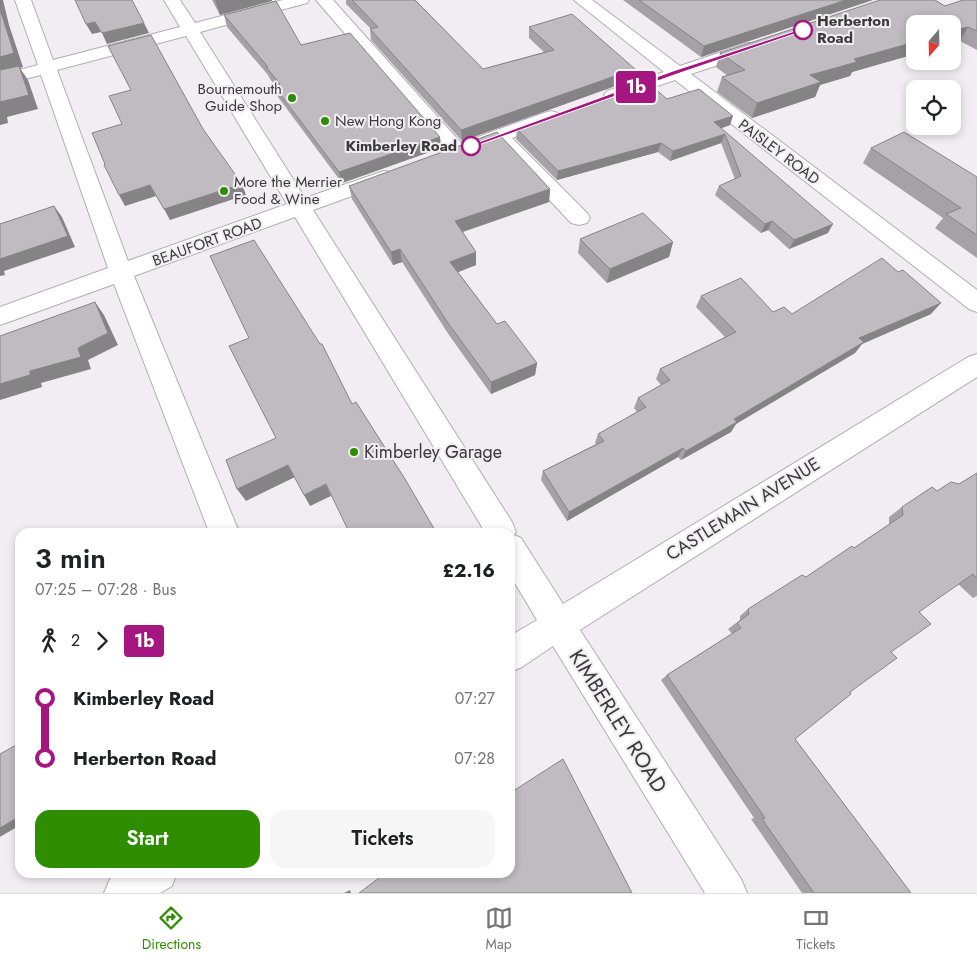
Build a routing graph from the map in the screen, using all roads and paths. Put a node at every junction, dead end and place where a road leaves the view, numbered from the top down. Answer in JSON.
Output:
{"nodes":[{"id":1,"x":23,"y":0,"type":"edge"},
{"id":2,"x":172,"y":0,"type":"edge"},
{"id":3,"x":302,"y":0,"type":"edge"},
{"id":4,"x":324,"y":0,"type":"edge"},
{"id":5,"x":582,"y":0,"type":"edge"},
{"id":6,"x":191,"y":30,"type":"junction"},
{"id":7,"x":776,"y":39,"type":"edge"},
{"id":8,"x":46,"y":68,"type":"junction"},
{"id":9,"x":675,"y":73,"type":"junction"},
{"id":10,"x":0,"y":80,"type":"edge"},
{"id":11,"x":592,"y":102,"type":"edge"},
{"id":12,"x":564,"y":112,"type":"edge"},
{"id":13,"x":500,"y":136,"type":"junction"},
{"id":14,"x":402,"y":171,"type":"edge"},
{"id":15,"x":302,"y":207,"type":"junction"},
{"id":16,"x":579,"y":218,"type":"dead end"},
{"id":17,"x":121,"y":273,"type":"junction"},
{"id":18,"x":977,"y":303,"type":"edge"},
{"id":19,"x":0,"y":316,"type":"edge"},
{"id":20,"x":977,"y":364,"type":"edge"},
{"id":21,"x":222,"y":528,"type":"edge"},
{"id":22,"x":499,"y":528,"type":"edge"},
{"id":23,"x":515,"y":556,"type":"edge"},
{"id":24,"x":557,"y":625,"type":"junction"},
{"id":25,"x":515,"y":652,"type":"edge"},
{"id":26,"x":148,"y":878,"type":"edge"},
{"id":27,"x":124,"y":893,"type":"edge"},
{"id":28,"x":727,"y":893,"type":"edge"}],
"edges":[{"from":1,"to":8,"type":"street"},
{"from":2,"to":6,"type":"street"},
{"from":3,"to":6,"type":"street"},
{"from":4,"to":13,"type":"street"},
{"from":5,"to":9,"type":"street","name":"PAISLEY ROAD"},
{"from":6,"to":8,"type":"street"},
{"from":6,"to":15,"type":"street"},
{"from":7,"to":9,"type":"street"},
{"from":8,"to":10,"type":"street"},
{"from":8,"to":17,"type":"street"},
{"from":9,"to":11,"type":"street"},
{"from":9,"to":18,"type":"street","name":"PAISLEY ROAD"},
{"from":12,"to":13,"type":"street"},
{"from":13,"to":16,"type":"street"},
{"from":14,"to":15,"type":"street","name":"BEAUFORT ROAD"},
{"from":15,"to":17,"type":"street","name":"BEAUFORT ROAD"},
{"from":15,"to":22,"type":"street"},
{"from":17,"to":19,"type":"street","name":"BEAUFORT ROAD"},
{"from":17,"to":21,"type":"street"},
{"from":20,"to":24,"type":"street","name":"CASTLEMAIN AVENUE"},
{"from":23,"to":24,"type":"street","name":"KIMBERLEY ROAD"},
{"from":24,"to":25,"type":"street","name":"CASTLEMAIN AVENUE"},
{"from":24,"to":28,"type":"street","name":"KIMBERLEY ROAD"},
{"from":26,"to":27,"type":"street"}]}
